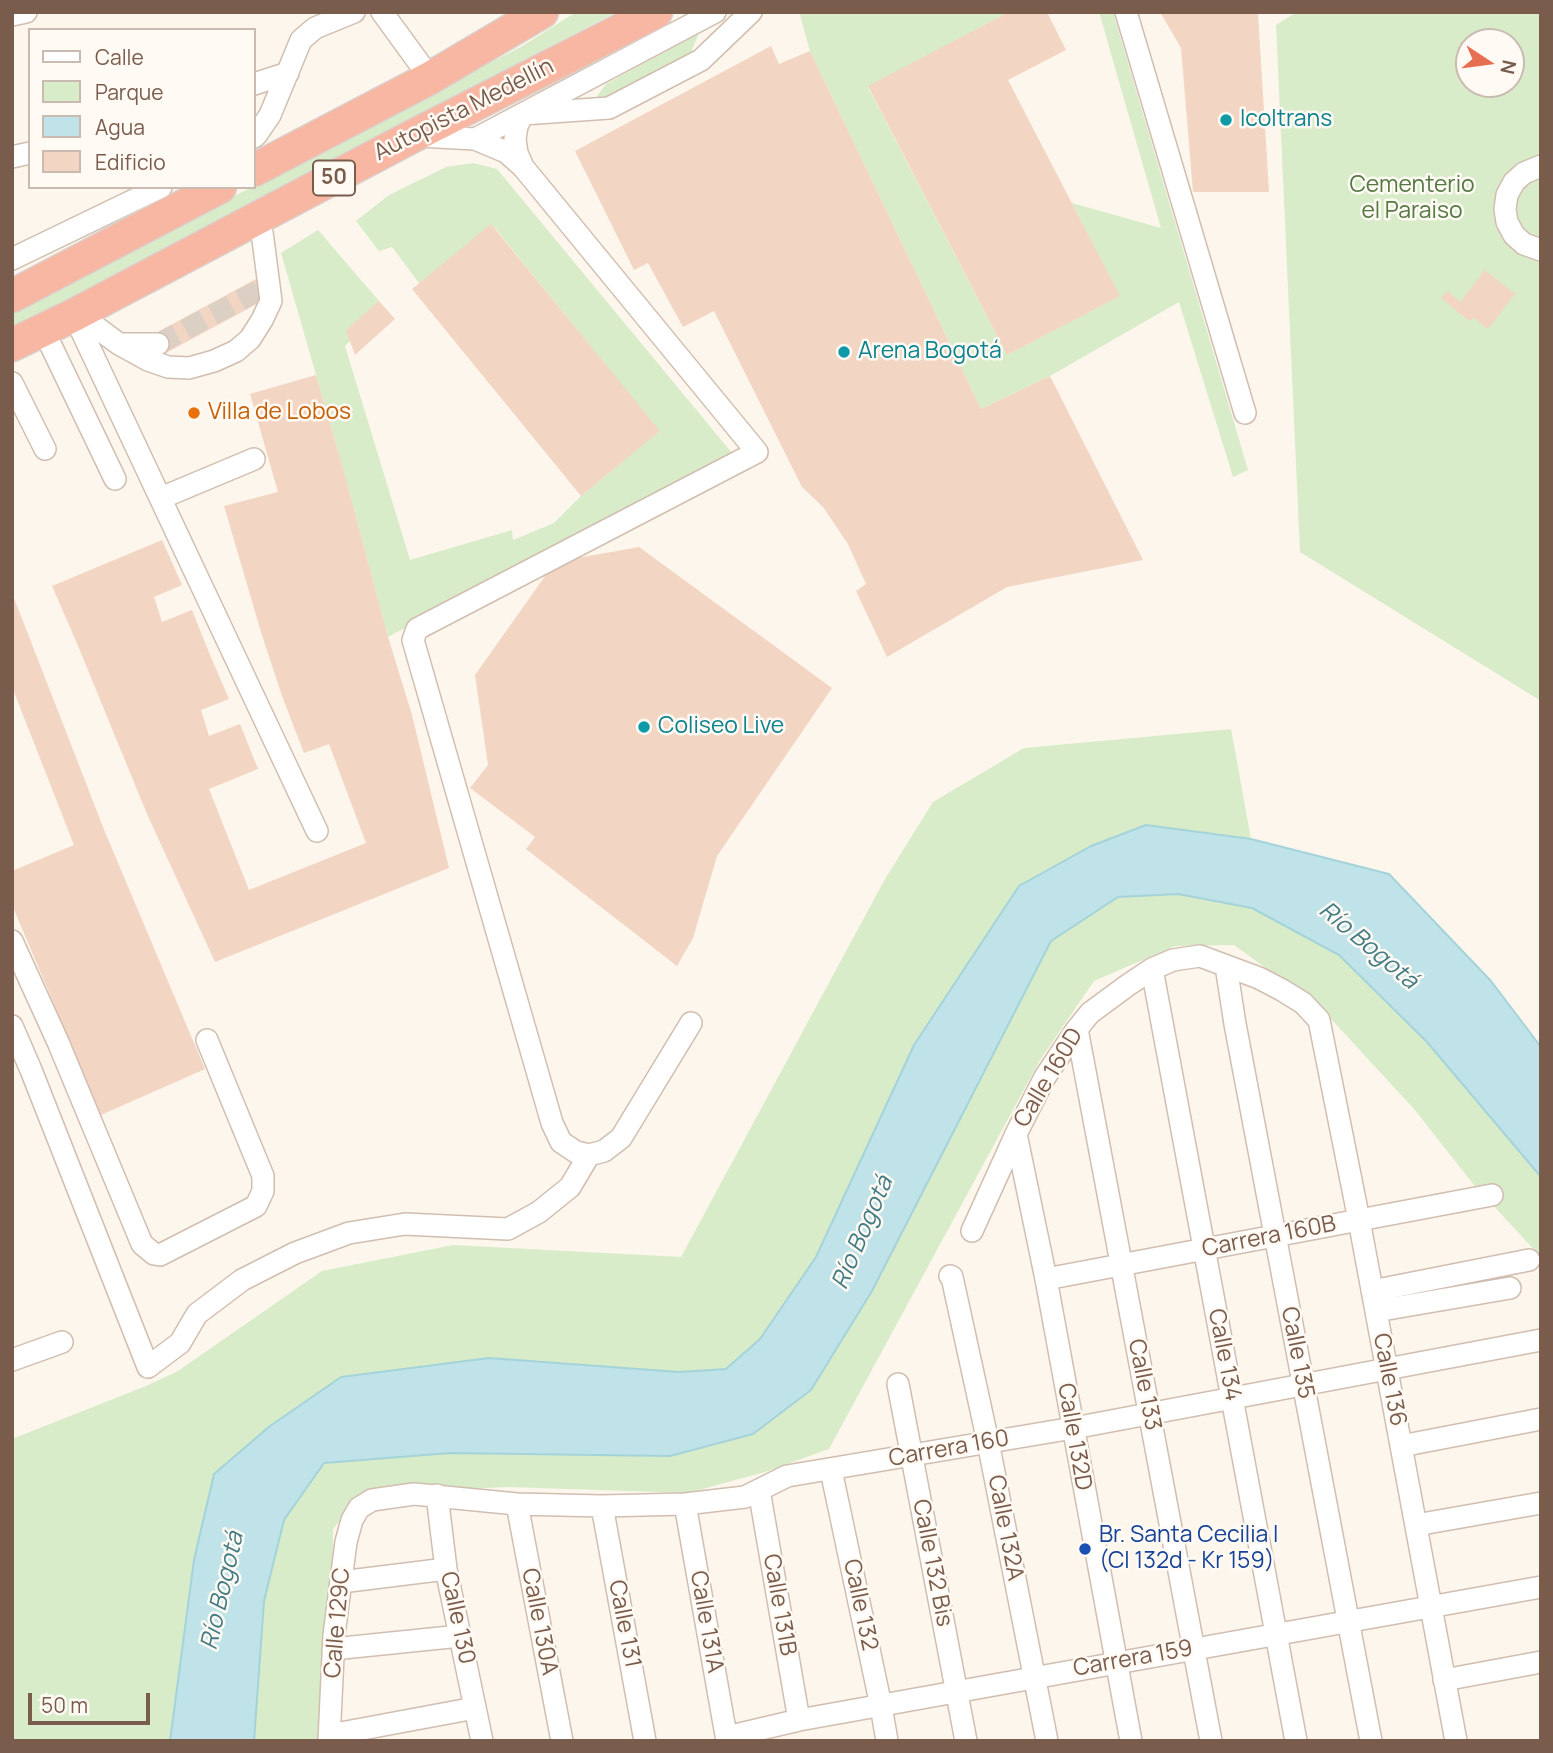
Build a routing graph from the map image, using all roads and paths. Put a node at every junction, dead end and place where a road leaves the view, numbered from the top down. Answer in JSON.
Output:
{"nodes":[{"id":1,"x":26,"y":12,"type":"edge"},
{"id":2,"x":354,"y":12,"type":"edge"},
{"id":3,"x":382,"y":12,"type":"edge"},
{"id":4,"x":542,"y":12,"type":"edge"},
{"id":5,"x":656,"y":12,"type":"edge"},
{"id":6,"x":715,"y":12,"type":"edge"},
{"id":7,"x":751,"y":12,"type":"edge"},
{"id":8,"x":1126,"y":12,"type":"edge"},
{"id":9,"x":12,"y":15,"type":"edge"},
{"id":10,"x":288,"y":73,"type":"junction"},
{"id":11,"x":430,"y":78,"type":"junction"},
{"id":12,"x":256,"y":83,"type":"edge"},
{"id":13,"x":523,"y":114,"type":"junction"},
{"id":14,"x":256,"y":134,"type":"edge"},
{"id":15,"x":413,"y":136,"type":"junction"},
{"id":16,"x":475,"y":139,"type":"junction"},
{"id":17,"x":1541,"y":166,"type":"edge"},
{"id":18,"x":523,"y":167,"type":"junction"},
{"id":19,"x":256,"y":169,"type":"edge"},
{"id":20,"x":156,"y":189,"type":"edge"},
{"id":21,"x":216,"y":189,"type":"edge"},
{"id":22,"x":260,"y":217,"type":"junction"},
{"id":23,"x":1541,"y":250,"type":"edge"},
{"id":24,"x":12,"y":260,"type":"edge"},
{"id":25,"x":12,"y":296,"type":"edge"},
{"id":26,"x":76,"y":314,"type":"junction"},
{"id":27,"x":44,"y":329,"type":"junction"},
{"id":28,"x":119,"y":344,"type":"junction"},
{"id":29,"x":159,"y":344,"type":"tunnel mouth"},
{"id":30,"x":12,"y":345,"type":"edge"},
{"id":31,"x":12,"y":383,"type":"edge"},
{"id":32,"x":1245,"y":412,"type":"dead end"},
{"id":33,"x":45,"y":449,"type":"dead end"},
{"id":34,"x":254,"y":459,"type":"dead end"},
{"id":35,"x":115,"y":479,"type":"dead end"},
{"id":36,"x":161,"y":498,"type":"junction"},
{"id":37,"x":317,"y":831,"type":"dead end"},
{"id":38,"x":12,"y":941,"type":"edge"},
{"id":39,"x":1226,"y":966,"type":"junction"},
{"id":40,"x":1152,"y":970,"type":"junction"},
{"id":41,"x":1319,"y":1020,"type":"joint"},
{"id":42,"x":691,"y":1023,"type":"dead end"},
{"id":43,"x":12,"y":1026,"type":"edge"},
{"id":44,"x":1077,"y":1029,"type":"junction"},
{"id":45,"x":207,"y":1040,"type":"dead end"},
{"id":46,"x":22,"y":1074,"type":"edge"},
{"id":47,"x":1016,"y":1134,"type":"junction"},
{"id":48,"x":589,"y":1155,"type":"junction"},
{"id":49,"x":1492,"y":1195,"type":"dead end"},
{"id":50,"x":1359,"y":1220,"type":"junction"},
{"id":51,"x":972,"y":1231,"type":"dead end"},
{"id":52,"x":1275,"y":1236,"type":"junction"},
{"id":53,"x":1204,"y":1249,"type":"junction"},
{"id":54,"x":1529,"y":1260,"type":"dead end"},
{"id":55,"x":1121,"y":1265,"type":"junction"},
{"id":56,"x":950,"y":1276,"type":"dead end"},
{"id":57,"x":1046,"y":1279,"type":"junction"},
{"id":58,"x":1510,"y":1288,"type":"dead end"},
{"id":59,"x":1374,"y":1301,"type":"junction"},
{"id":60,"x":1541,"y":1340,"type":"edge"},
{"id":61,"x":61,"y":1342,"type":"dead end"},
{"id":62,"x":12,"y":1360,"type":"edge"},
{"id":63,"x":1386,"y":1369,"type":"junction"},
{"id":64,"x":898,"y":1384,"type":"dead end"},
{"id":65,"x":1303,"y":1384,"type":"junction"},
{"id":66,"x":1232,"y":1398,"type":"junction"},
{"id":67,"x":1149,"y":1413,"type":"junction"},
{"id":68,"x":1541,"y":1419,"type":"edge"},
{"id":69,"x":1072,"y":1428,"type":"junction"},
{"id":70,"x":988,"y":1443,"type":"junction"},
{"id":71,"x":1401,"y":1446,"type":"junction"},
{"id":72,"x":911,"y":1456,"type":"junction"},
{"id":73,"x":831,"y":1470,"type":"junction"},
{"id":74,"x":759,"y":1490,"type":"junction"},
{"id":75,"x":437,"y":1495,"type":"junction"},
{"id":76,"x":1541,"y":1503,"type":"edge"},
{"id":77,"x":517,"y":1504,"type":"junction"},
{"id":78,"x":685,"y":1504,"type":"junction"},
{"id":79,"x":602,"y":1506,"type":"junction"},
{"id":80,"x":359,"y":1508,"type":"joint"},
{"id":81,"x":1416,"y":1525,"type":"junction"},
{"id":82,"x":446,"y":1569,"type":"junction"},
{"id":83,"x":341,"y":1582,"type":"junction"},
{"id":84,"x":1541,"y":1587,"type":"edge"},
{"id":85,"x":1431,"y":1606,"type":"junction"},
{"id":86,"x":1348,"y":1621,"type":"junction"},
{"id":87,"x":1276,"y":1634,"type":"junction"},
{"id":88,"x":460,"y":1636,"type":"junction"},
{"id":89,"x":1193,"y":1648,"type":"junction"},
{"id":90,"x":333,"y":1649,"type":"junction"},
{"id":91,"x":1116,"y":1662,"type":"junction"},
{"id":92,"x":1541,"y":1662,"type":"edge"},
{"id":93,"x":1035,"y":1677,"type":"junction"},
{"id":94,"x":1444,"y":1680,"type":"junction"},
{"id":95,"x":957,"y":1691,"type":"junction"},
{"id":96,"x":881,"y":1706,"type":"junction"},
{"id":97,"x":475,"y":1708,"type":"junction"},
{"id":98,"x":799,"y":1720,"type":"junction"},
{"id":99,"x":402,"y":1731,"type":"edge"},
{"id":100,"x":329,"y":1738,"type":"edge"},
{"id":101,"x":727,"y":1739,"type":"edge"},
{"id":102,"x":482,"y":1741,"type":"edge"},
{"id":103,"x":562,"y":1741,"type":"edge"},
{"id":104,"x":645,"y":1741,"type":"edge"},
{"id":105,"x":887,"y":1741,"type":"edge"},
{"id":106,"x":966,"y":1741,"type":"edge"},
{"id":107,"x":1047,"y":1741,"type":"edge"},
{"id":108,"x":1131,"y":1741,"type":"edge"},
{"id":109,"x":1210,"y":1741,"type":"edge"},
{"id":110,"x":1296,"y":1741,"type":"edge"},
{"id":111,"x":1371,"y":1741,"type":"edge"},
{"id":112,"x":1456,"y":1741,"type":"edge"}],
"edges":[{"from":1,"to":9,"type":"street"},
{"from":2,"to":10,"type":"street"},
{"from":3,"to":11,"type":"street"},
{"from":4,"to":11,"type":"highway","number":"50"},
{"from":5,"to":15,"type":"highway","name":"Autopista Medellín","number":"50"},
{"from":6,"to":13,"type":"street"},
{"from":7,"to":13,"type":"street"},
{"from":8,"to":32,"type":"street"},
{"from":10,"to":12,"type":"street"},
{"from":10,"to":14,"type":"street"},
{"from":11,"to":19,"type":"highway","number":"50"},
{"from":13,"to":16,"type":"street"},
{"from":13,"to":18,"type":"street"},
{"from":15,"to":16,"type":"street"},
{"from":15,"to":22,"type":"highway","name":"Autopista Medellín","number":"50"},
{"from":16,"to":18,"type":"street"},
{"from":17,"to":23,"type":"street"},
{"from":18,"to":48,"type":"street"},
{"from":20,"to":24,"type":"street"},
{"from":21,"to":25,"type":"highway"},
{"from":22,"to":26,"type":"highway","name":"Autopista Medellín","number":"50"},
{"from":22,"to":28,"type":"street"},
{"from":26,"to":27,"type":"highway","name":"Autopista Medellín","number":"50"},
{"from":26,"to":28,"type":"street"},
{"from":26,"to":36,"type":"street"},
{"from":27,"to":30,"type":"highway","name":"Autopista Medellín","number":"50"},
{"from":27,"to":35,"type":"street"},
{"from":28,"to":29,"type":"street"},
{"from":31,"to":33,"type":"street"},
{"from":34,"to":36,"type":"street"},
{"from":36,"to":37,"type":"street"},
{"from":38,"to":45,"type":"street"},
{"from":39,"to":40,"type":"street","name":"Calle 160D"},
{"from":39,"to":41,"type":"street","name":"Calle 160D"},
{"from":39,"to":52,"type":"street","name":"Calle 135"},
{"from":40,"to":44,"type":"street","name":"Calle 160D"},
{"from":40,"to":53,"type":"street","name":"Calle 134"},
{"from":41,"to":50,"type":"street","name":"Calle 136"},
{"from":42,"to":48,"type":"street"},
{"from":43,"to":46,"type":"street"},
{"from":44,"to":47,"type":"street","name":"Calle 160D"},
{"from":44,"to":55,"type":"street","name":"Calle 133"},
{"from":46,"to":48,"type":"street"},
{"from":47,"to":51,"type":"street","name":"Calle 160D"},
{"from":47,"to":57,"type":"street","name":"Calle 132D"},
{"from":49,"to":50,"type":"street","name":"Carrera 160B"},
{"from":50,"to":52,"type":"street","name":"Carrera 160B"},
{"from":50,"to":59,"type":"street","name":"Calle 136"},
{"from":52,"to":53,"type":"street","name":"Carrera 160B"},
{"from":52,"to":65,"type":"street","name":"Calle 135"},
{"from":53,"to":55,"type":"street","name":"Carrera 160B"},
{"from":53,"to":66,"type":"street","name":"Calle 134"},
{"from":54,"to":59,"type":"street"},
{"from":55,"to":57,"type":"street","name":"Carrera 160B"},
{"from":55,"to":67,"type":"street","name":"Calle 133"},
{"from":56,"to":70,"type":"street","name":"Calle 132A"},
{"from":57,"to":69,"type":"street","name":"Calle 132D"},
{"from":58,"to":59,"type":"street"},
{"from":59,"to":63,"type":"street","name":"Calle 136"},
{"from":60,"to":63,"type":"street","name":"Carrera 160"},
{"from":61,"to":62,"type":"street"},
{"from":63,"to":65,"type":"street","name":"Carrera 160"},
{"from":63,"to":71,"type":"street","name":"Calle 136"},
{"from":64,"to":72,"type":"street","name":"Calle 132 Bis"},
{"from":65,"to":66,"type":"street","name":"Carrera 160"},
{"from":65,"to":86,"type":"street","name":"Calle 135"},
{"from":66,"to":67,"type":"street","name":"Carrera 160"},
{"from":66,"to":87,"type":"street","name":"Calle 134"},
{"from":67,"to":69,"type":"street","name":"Carrera 160"},
{"from":67,"to":89,"type":"street","name":"Calle 133"},
{"from":68,"to":71,"type":"street"},
{"from":69,"to":70,"type":"street","name":"Carrera 160"},
{"from":69,"to":91,"type":"street","name":"Calle 132D"},
{"from":70,"to":72,"type":"street","name":"Carrera 160"},
{"from":70,"to":93,"type":"street","name":"Calle 132A"},
{"from":71,"to":81,"type":"street","name":"Calle 136"},
{"from":72,"to":73,"type":"street","name":"Carrera 160"},
{"from":72,"to":95,"type":"street","name":"Calle 132 Bis"},
{"from":73,"to":74,"type":"street","name":"Carrera 160"},
{"from":73,"to":96,"type":"street","name":"Calle 132"},
{"from":74,"to":78,"type":"street","name":"Carrera 160"},
{"from":74,"to":98,"type":"street","name":"Calle 131B"},
{"from":75,"to":77,"type":"street","name":"Carrera 160"},
{"from":75,"to":80,"type":"street","name":"Carrera 160"},
{"from":75,"to":82,"type":"street","name":"Calle 130"},
{"from":76,"to":81,"type":"street"},
{"from":77,"to":79,"type":"street","name":"Carrera 160"},
{"from":77,"to":103,"type":"street","name":"Calle 130A"},
{"from":78,"to":79,"type":"street","name":"Carrera 160"},
{"from":78,"to":101,"type":"street","name":"Calle 131A"},
{"from":79,"to":104,"type":"street","name":"Calle 131"},
{"from":80,"to":83,"type":"street","name":"Calle 129C"},
{"from":81,"to":85,"type":"street","name":"Calle 136"},
{"from":82,"to":83,"type":"street"},
{"from":82,"to":88,"type":"street","name":"Calle 130"},
{"from":83,"to":90,"type":"street","name":"Calle 129C"},
{"from":84,"to":85,"type":"street","name":"Carrera 159"},
{"from":85,"to":86,"type":"street","name":"Carrera 159"},
{"from":85,"to":94,"type":"street","name":"Calle 136"},
{"from":86,"to":87,"type":"street","name":"Carrera 159"},
{"from":86,"to":111,"type":"street","name":"Calle 135"},
{"from":87,"to":89,"type":"street","name":"Carrera 159"},
{"from":87,"to":110,"type":"street","name":"Calle 134"},
{"from":88,"to":90,"type":"street"},
{"from":88,"to":97,"type":"street","name":"Calle 130"},
{"from":89,"to":91,"type":"street","name":"Carrera 159"},
{"from":89,"to":109,"type":"street","name":"Calle 133"},
{"from":90,"to":100,"type":"street","name":"Calle 129C"},
{"from":91,"to":93,"type":"street","name":"Carrera 159"},
{"from":91,"to":108,"type":"street","name":"Calle 132D"},
{"from":92,"to":94,"type":"street"},
{"from":93,"to":95,"type":"street","name":"Carrera 159"},
{"from":93,"to":107,"type":"street","name":"Calle 132A"},
{"from":94,"to":112,"type":"street","name":"Calle 136"},
{"from":95,"to":96,"type":"street","name":"Carrera 159"},
{"from":95,"to":106,"type":"street","name":"Calle 132 Bis"},
{"from":96,"to":98,"type":"street","name":"Carrera 159"},
{"from":96,"to":105,"type":"street","name":"Calle 132"},
{"from":97,"to":99,"type":"street"},
{"from":97,"to":102,"type":"street","name":"Calle 130"},
{"from":98,"to":101,"type":"street","name":"Carrera 159"},
{"from":99,"to":100,"type":"street"}]}
